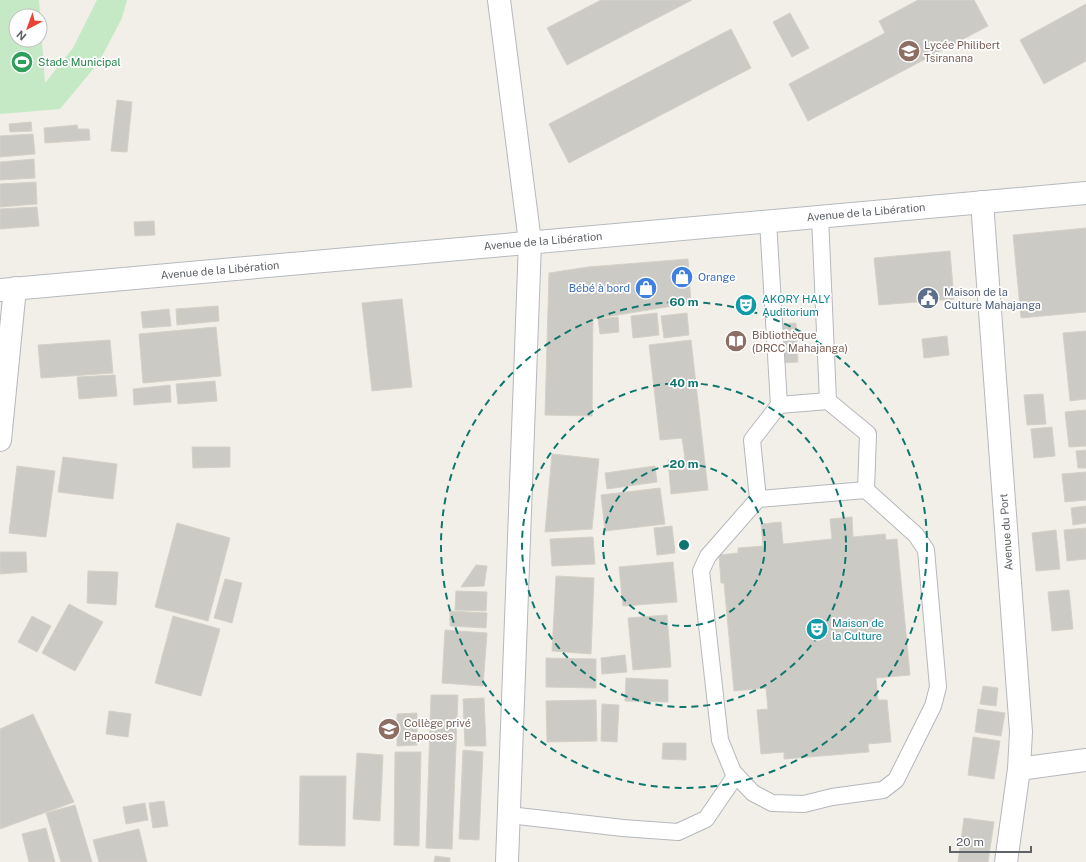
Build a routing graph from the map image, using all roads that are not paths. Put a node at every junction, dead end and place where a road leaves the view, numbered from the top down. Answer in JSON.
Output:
{"nodes":[{"id":1,"x":499,"y":0,"type":"edge"},
{"id":2,"x":1086,"y":193,"type":"edge"},
{"id":3,"x":982,"y":202,"type":"junction"},
{"id":4,"x":820,"y":216,"type":"junction"},
{"id":5,"x":768,"y":221,"type":"junction"},
{"id":6,"x":530,"y":242,"type":"junction"},
{"id":7,"x":7,"y":289,"type":"edge"},
{"id":8,"x":828,"y":401,"type":"junction"},
{"id":9,"x":779,"y":404,"type":"junction"},
{"id":10,"x":0,"y":440,"type":"edge"},
{"id":11,"x":866,"y":490,"type":"junction"},
{"id":12,"x":758,"y":499,"type":"junction"},
{"id":13,"x":1086,"y":760,"type":"edge"},
{"id":14,"x":1019,"y":769,"type":"junction"},
{"id":15,"x":736,"y":775,"type":"junction"},
{"id":16,"x":509,"y":815,"type":"junction"},
{"id":17,"x":507,"y":862,"type":"edge"},
{"id":18,"x":1006,"y":862,"type":"edge"}],
"edges":[{"from":1,"to":6,"type":"street"},
{"from":2,"to":3,"type":"street","name":"Avenue de la Libération"},
{"from":3,"to":4,"type":"street","name":"Avenue de la Libération"},
{"from":3,"to":14,"type":"street","name":"Avenue du Port"},
{"from":4,"to":5,"type":"street","name":"Avenue de la Libération"},
{"from":4,"to":8,"type":"lane"},
{"from":5,"to":6,"type":"street","name":"Avenue de la Libération"},
{"from":5,"to":9,"type":"lane"},
{"from":6,"to":7,"type":"street","name":"Avenue de la Libération"},
{"from":6,"to":16,"type":"street"},
{"from":7,"to":10,"type":"street"},
{"from":8,"to":9,"type":"lane"},
{"from":8,"to":11,"type":"lane"},
{"from":9,"to":12,"type":"lane"},
{"from":11,"to":12,"type":"lane"},
{"from":11,"to":15,"type":"lane"},
{"from":12,"to":15,"type":"lane"},
{"from":13,"to":14,"type":"street"},
{"from":14,"to":18,"type":"street","name":"Avenue du Port"},
{"from":15,"to":16,"type":"lane"},
{"from":16,"to":17,"type":"street"}]}
